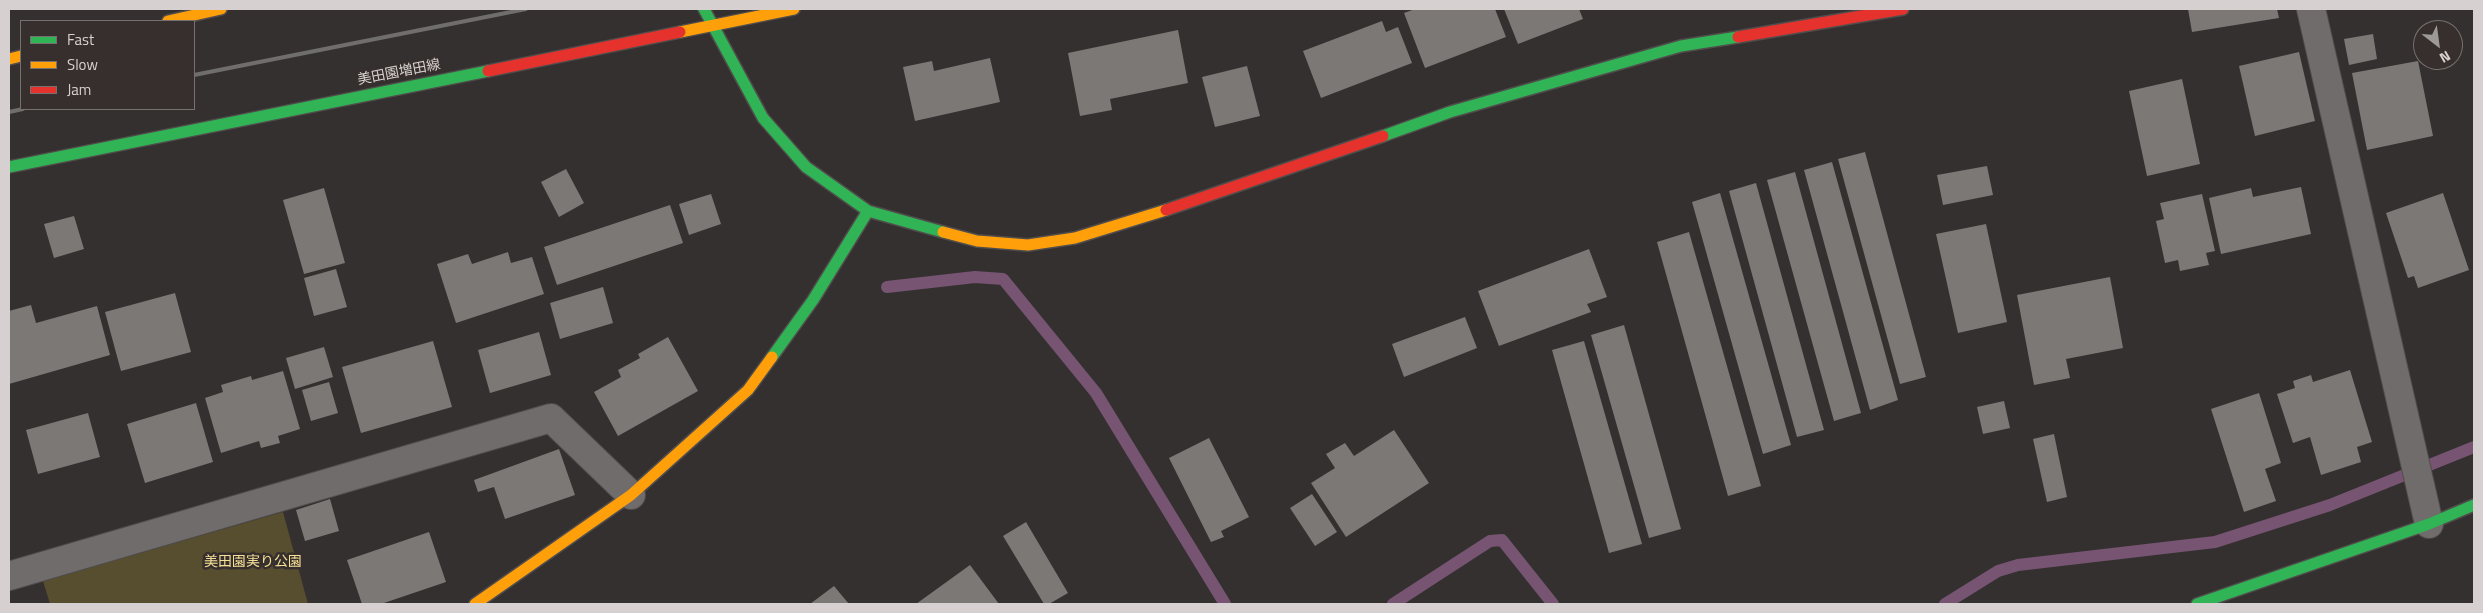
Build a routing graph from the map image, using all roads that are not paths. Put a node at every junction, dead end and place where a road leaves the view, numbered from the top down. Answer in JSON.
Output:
{"nodes":[{"id":1,"x":221,"y":9,"type":"edge"},
{"id":2,"x":704,"y":9,"type":"edge"},
{"id":3,"x":794,"y":9,"type":"edge"},
{"id":4,"x":1903,"y":9,"type":"edge"},
{"id":5,"x":2311,"y":9,"type":"edge"},
{"id":6,"x":172,"y":20,"type":"edge"},
{"id":7,"x":712,"y":25,"type":"junction"},
{"id":8,"x":9,"y":167,"type":"edge"},
{"id":9,"x":868,"y":211,"type":"junction"},
{"id":10,"x":632,"y":495,"type":"junction"},
{"id":11,"x":2474,"y":505,"type":"edge"},
{"id":12,"x":2429,"y":524,"type":"junction"},
{"id":13,"x":9,"y":576,"type":"edge"},
{"id":14,"x":475,"y":604,"type":"edge"},
{"id":15,"x":2197,"y":604,"type":"edge"}],
"edges":[{"from":1,"to":6,"type":"street"},
{"from":2,"to":7,"type":"street"},
{"from":3,"to":7,"type":"street","name":"美田園増田線"},
{"from":4,"to":9,"type":"street"},
{"from":5,"to":12,"type":"street"},
{"from":7,"to":8,"type":"street","name":"美田園増田線"},
{"from":7,"to":9,"type":"street"},
{"from":9,"to":10,"type":"street"},
{"from":10,"to":13,"type":"street"},
{"from":10,"to":14,"type":"street"},
{"from":11,"to":12,"type":"street"},
{"from":12,"to":15,"type":"street"}]}
